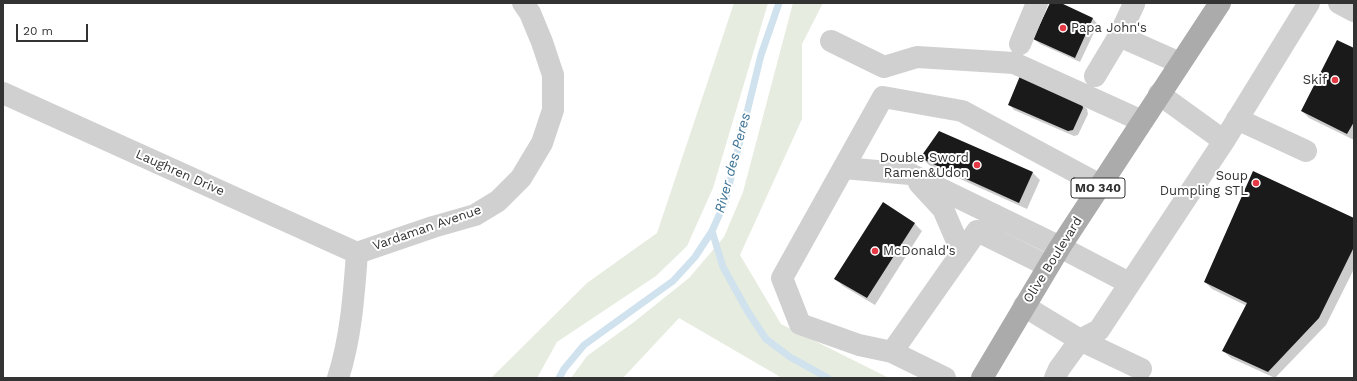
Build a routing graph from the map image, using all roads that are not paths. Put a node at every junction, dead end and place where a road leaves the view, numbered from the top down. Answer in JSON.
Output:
{"nodes":[{"id":1,"x":523,"y":3,"type":"edge"},
{"id":2,"x":1037,"y":3,"type":"edge"},
{"id":3,"x":1133,"y":3,"type":"edge"},
{"id":4,"x":1220,"y":3,"type":"edge"},
{"id":5,"x":1309,"y":3,"type":"edge"},
{"id":6,"x":1339,"y":3,"type":"edge"},
{"id":7,"x":1354,"y":11,"type":"edge"},
{"id":8,"x":1119,"y":36,"type":"junction"},
{"id":9,"x":831,"y":41,"type":"dead end"},
{"id":10,"x":1020,"y":44,"type":"dead end"},
{"id":11,"x":1180,"y":63,"type":"junction"},
{"id":12,"x":1095,"y":76,"type":"dead end"},
{"id":13,"x":3,"y":93,"type":"edge"},
{"id":14,"x":1160,"y":94,"type":"junction"},
{"id":15,"x":1237,"y":119,"type":"junction"},
{"id":16,"x":1142,"y":120,"type":"junction"},
{"id":17,"x":1224,"y":141,"type":"junction"},
{"id":18,"x":1306,"y":151,"type":"dead end"},
{"id":19,"x":844,"y":168,"type":"junction"},
{"id":20,"x":910,"y":174,"type":"junction"},
{"id":21,"x":1100,"y":184,"type":"junction"},
{"id":22,"x":1060,"y":247,"type":"junction"},
{"id":23,"x":357,"y":253,"type":"junction"},
{"id":24,"x":962,"y":253,"type":"junction"},
{"id":25,"x":1048,"y":266,"type":"junction"},
{"id":26,"x":1129,"y":283,"type":"junction"},
{"id":27,"x":1024,"y":306,"type":"junction"},
{"id":28,"x":1080,"y":340,"type":"junction"},
{"id":29,"x":892,"y":352,"type":"junction"},
{"id":30,"x":1141,"y":369,"type":"dead end"},
{"id":31,"x":338,"y":378,"type":"edge"},
{"id":32,"x":944,"y":378,"type":"edge"},
{"id":33,"x":982,"y":378,"type":"edge"},
{"id":34,"x":1055,"y":378,"type":"edge"}],
"edges":[{"from":1,"to":23,"type":"street","name":"Vardaman Avenue"},
{"from":2,"to":10,"type":"street"},
{"from":3,"to":8,"type":"street"},
{"from":4,"to":11,"type":"main road","name":"Olive Boulevard","number":"MO 340"},
{"from":5,"to":15,"type":"street"},
{"from":6,"to":7,"type":"street"},
{"from":8,"to":11,"type":"street"},
{"from":8,"to":12,"type":"street"},
{"from":9,"to":16,"type":"street"},
{"from":11,"to":14,"type":"main road","name":"Olive Boulevard","number":"MO 340"},
{"from":13,"to":23,"type":"street","name":"Laughren Drive"},
{"from":14,"to":16,"type":"main road","name":"Olive Boulevard","number":"MO 340"},
{"from":14,"to":17,"type":"street"},
{"from":15,"to":17,"type":"street"},
{"from":15,"to":18,"type":"street"},
{"from":16,"to":21,"type":"main road","name":"Olive Boulevard","number":"MO 340"},
{"from":17,"to":26,"type":"street"},
{"from":19,"to":20,"type":"street"},
{"from":19,"to":21,"type":"street"},
{"from":19,"to":29,"type":"street"},
{"from":20,"to":22,"type":"street"},
{"from":20,"to":24,"type":"street"},
{"from":21,"to":22,"type":"main road","name":"Olive Boulevard","number":"MO 340"},
{"from":22,"to":25,"type":"main road","name":"Olive Boulevard","number":"MO 340"},
{"from":22,"to":26,"type":"street"},
{"from":23,"to":31,"type":"street","name":"Vardaman Avenue"},
{"from":24,"to":25,"type":"street"},
{"from":24,"to":29,"type":"street"},
{"from":25,"to":27,"type":"main road","name":"Olive Boulevard","number":"MO 340"},
{"from":26,"to":28,"type":"street"},
{"from":27,"to":28,"type":"street"},
{"from":27,"to":33,"type":"main road","name":"Olive Boulevard","number":"MO 340"},
{"from":28,"to":30,"type":"street"},
{"from":28,"to":34,"type":"street"},
{"from":29,"to":32,"type":"street"}]}
